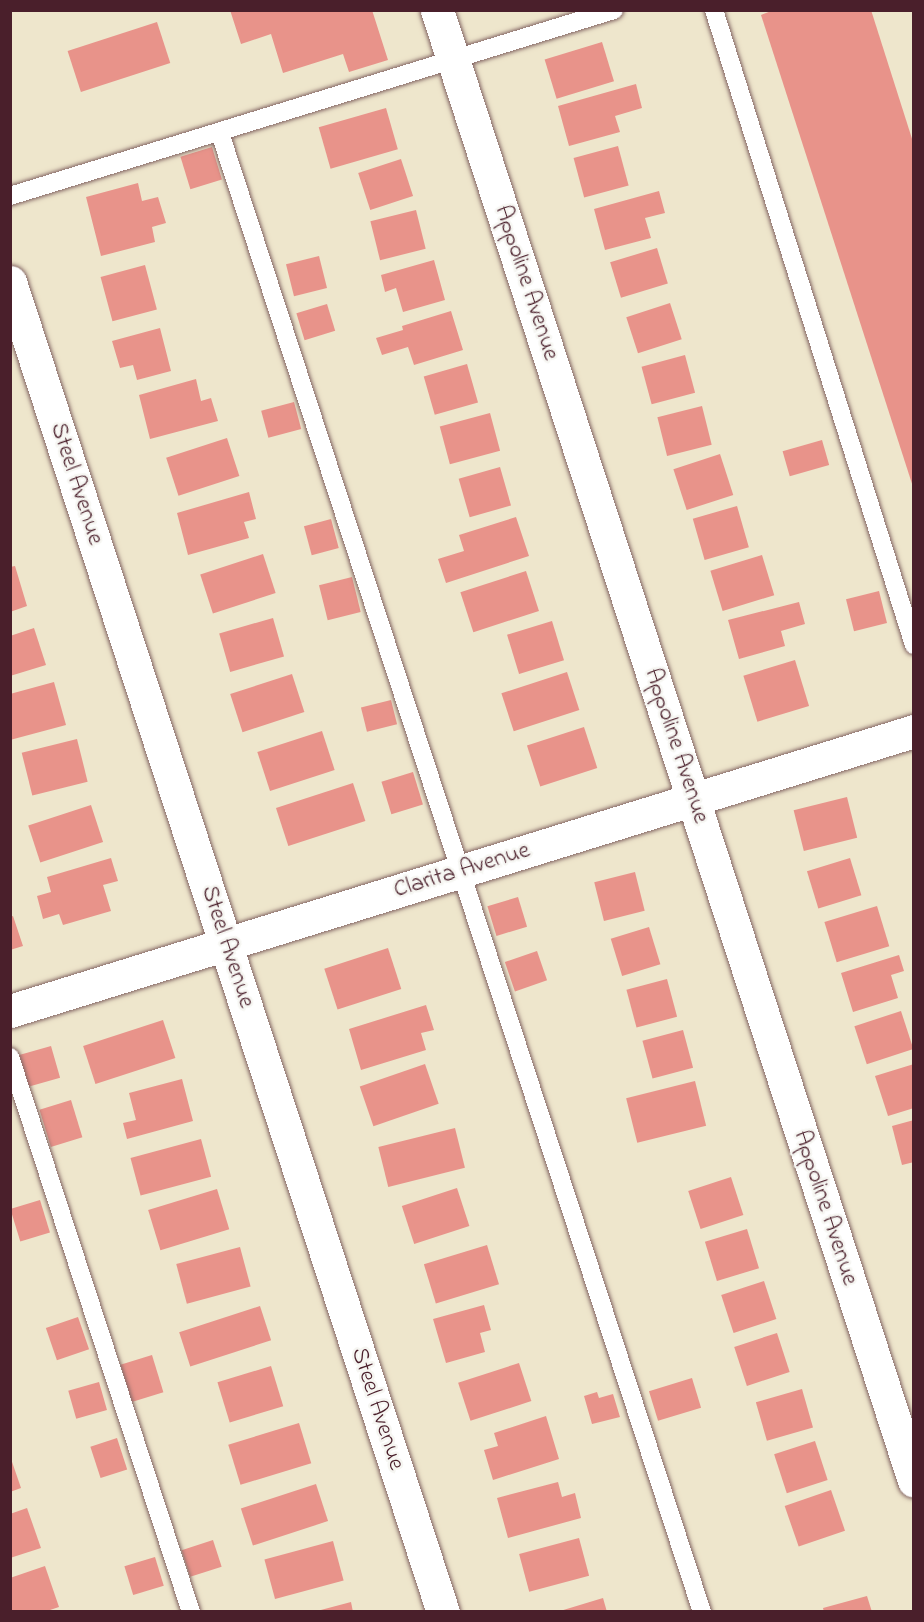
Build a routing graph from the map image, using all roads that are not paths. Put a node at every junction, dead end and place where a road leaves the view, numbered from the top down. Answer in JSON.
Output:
{"nodes":[{"id":1,"x":437,"y":10,"type":"edge"},
{"id":2,"x":614,"y":10,"type":"edge"},
{"id":3,"x":714,"y":10,"type":"edge"},
{"id":4,"x":565,"y":18,"type":"edge"},
{"id":5,"x":454,"y":62,"type":"junction"},
{"id":6,"x":220,"y":133,"type":"junction"},
{"id":7,"x":10,"y":196,"type":"edge"},
{"id":8,"x":10,"y":282,"type":"edge"},
{"id":9,"x":914,"y":645,"type":"edge"},
{"id":10,"x":914,"y":731,"type":"edge"},
{"id":11,"x":693,"y":800,"type":"junction"},
{"id":12,"x":461,"y":872,"type":"junction"},
{"id":13,"x":226,"y":944,"type":"junction"},
{"id":14,"x":10,"y":1011,"type":"edge"},
{"id":15,"x":10,"y":1057,"type":"edge"},
{"id":16,"x":914,"y":1481,"type":"edge"},
{"id":17,"x":191,"y":1611,"type":"edge"},
{"id":18,"x":442,"y":1611,"type":"edge"},
{"id":19,"x":702,"y":1611,"type":"edge"}],
"edges":[{"from":1,"to":5,"type":"street","name":"Appoline Avenue"},
{"from":2,"to":4,"type":"lane"},
{"from":3,"to":9,"type":"lane"},
{"from":4,"to":5,"type":"lane"},
{"from":5,"to":6,"type":"lane"},
{"from":5,"to":11,"type":"street","name":"Appoline Avenue"},
{"from":6,"to":7,"type":"lane"},
{"from":6,"to":12,"type":"lane"},
{"from":8,"to":13,"type":"street","name":"Steel Avenue"},
{"from":10,"to":11,"type":"street","name":"Clarita Avenue"},
{"from":11,"to":12,"type":"street","name":"Clarita Avenue"},
{"from":11,"to":16,"type":"street","name":"Appoline Avenue"},
{"from":12,"to":13,"type":"street","name":"Clarita Avenue"},
{"from":12,"to":19,"type":"lane"},
{"from":13,"to":14,"type":"street","name":"Clarita Avenue"},
{"from":13,"to":18,"type":"street","name":"Steel Avenue"},
{"from":15,"to":17,"type":"lane"}]}
